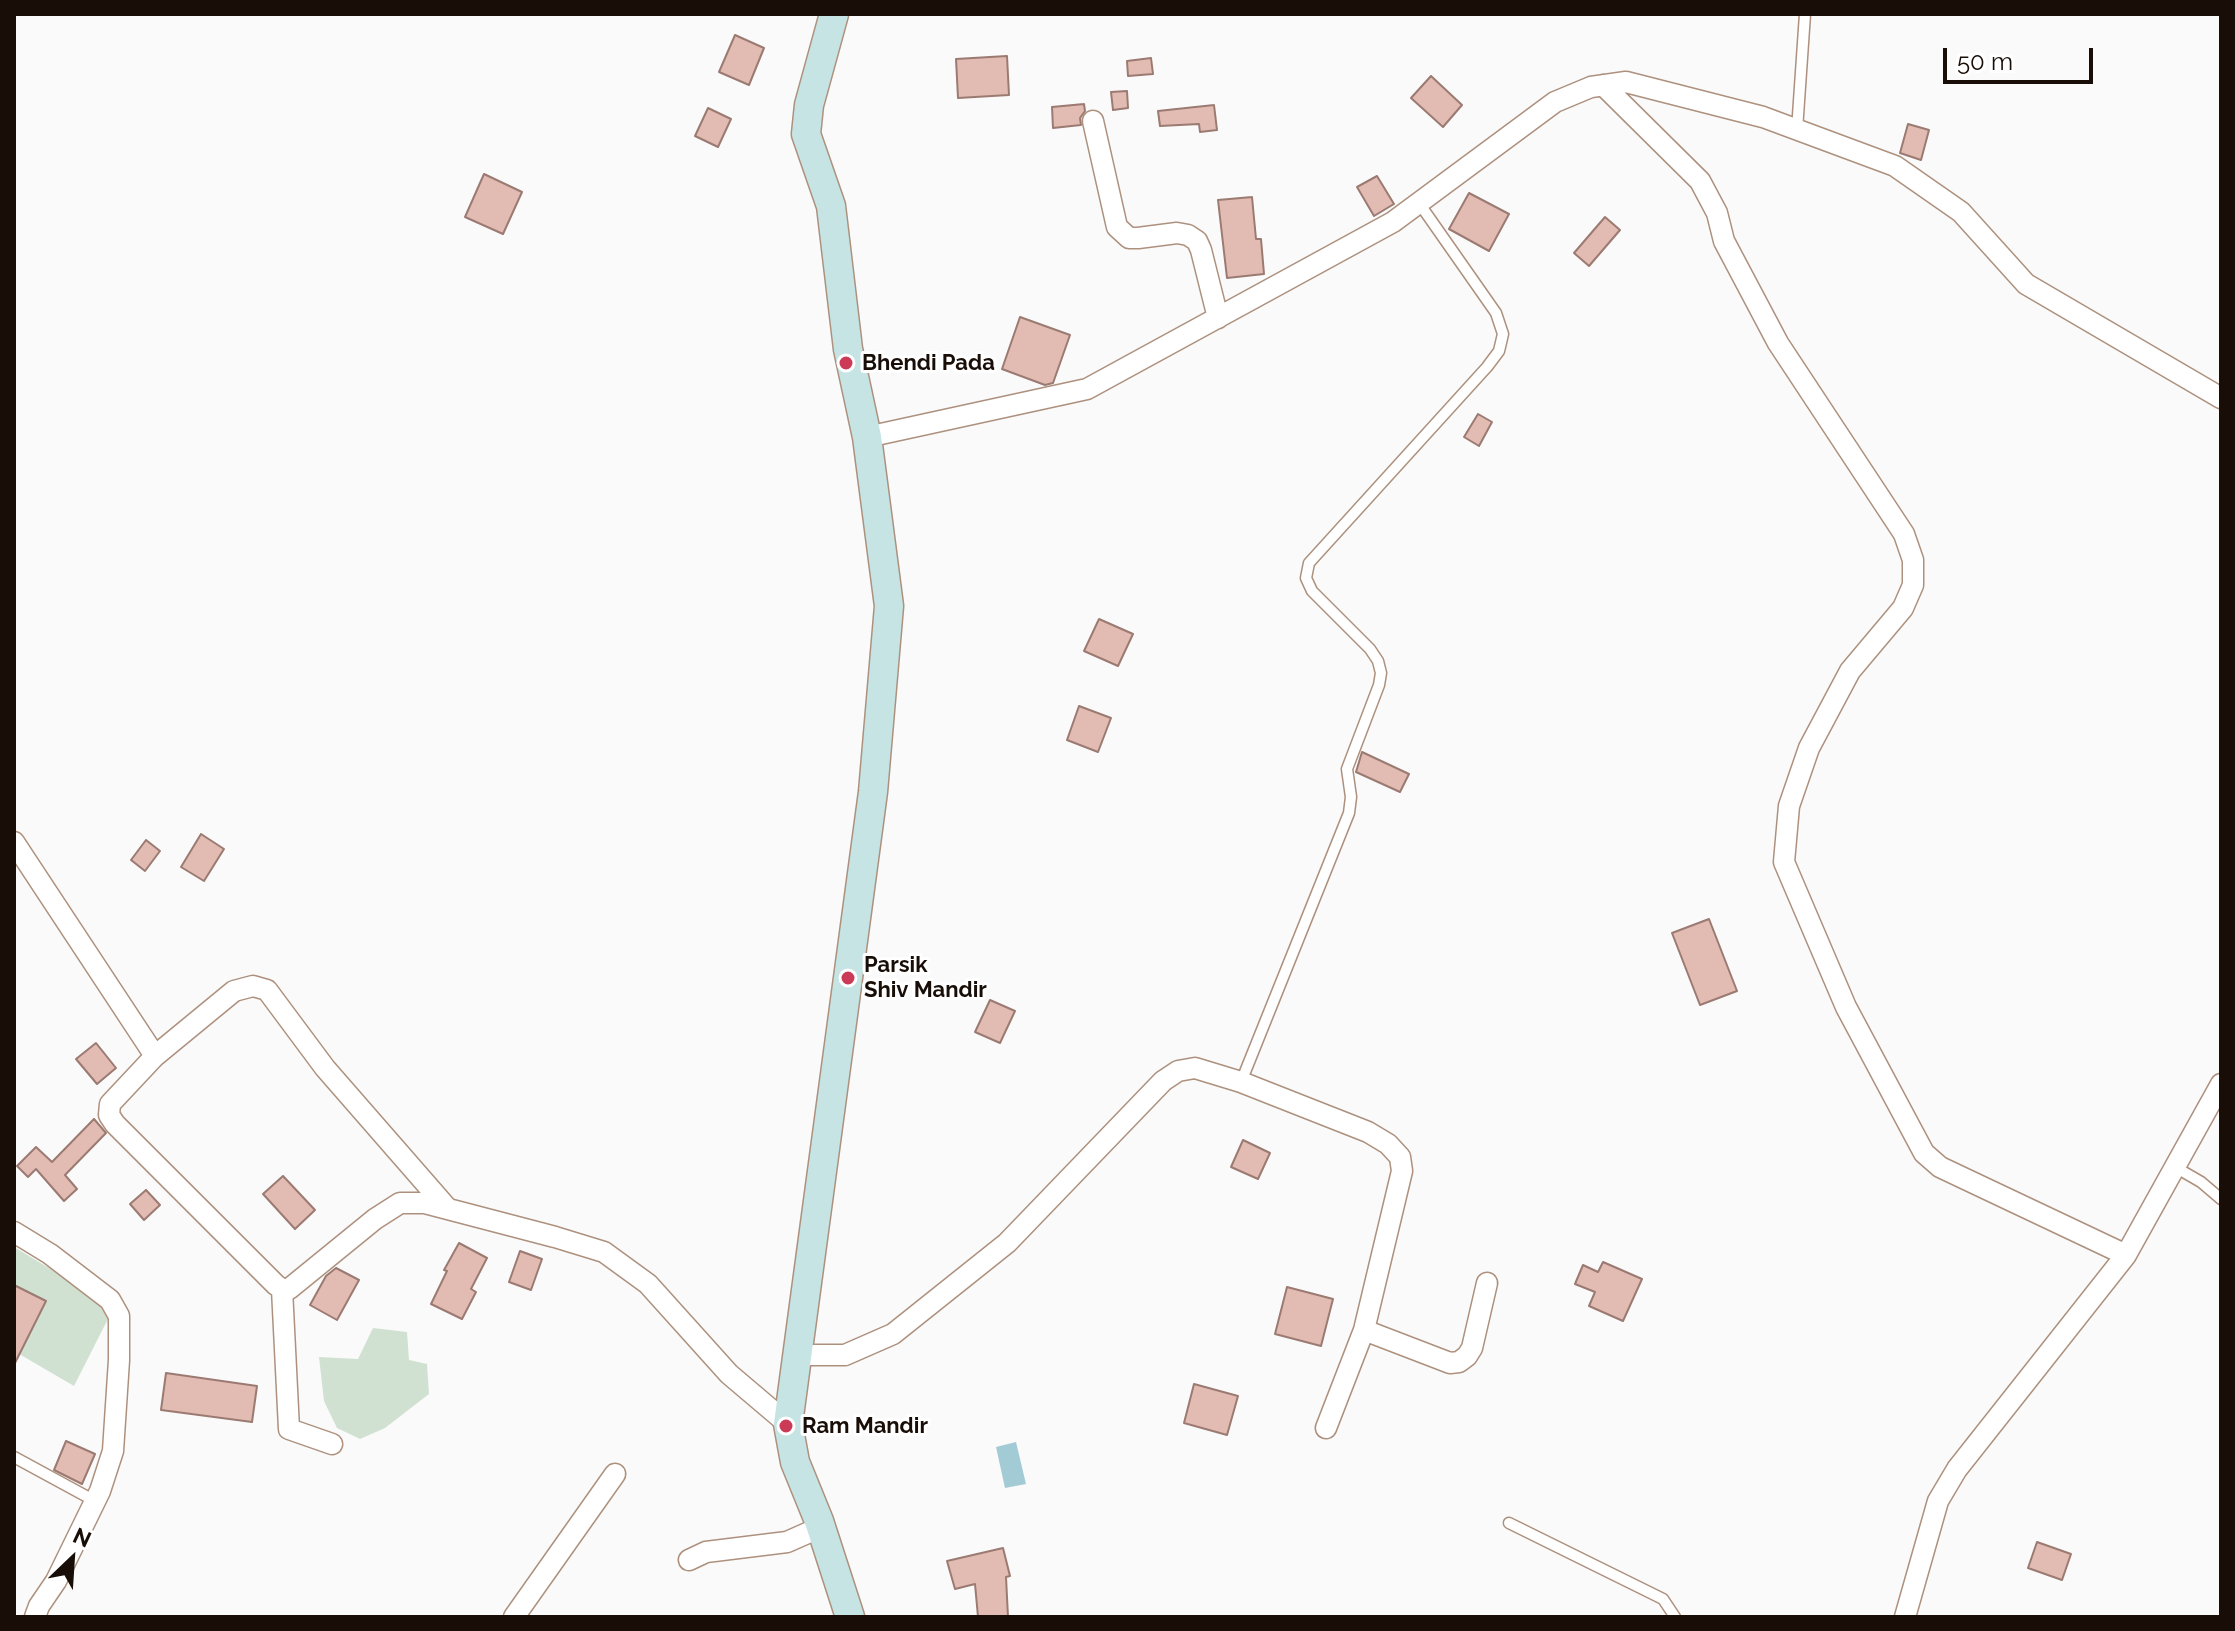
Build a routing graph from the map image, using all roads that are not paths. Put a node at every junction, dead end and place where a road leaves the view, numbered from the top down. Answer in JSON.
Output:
{"nodes":[{"id":1,"x":834,"y":14,"type":"edge"},
{"id":2,"x":1805,"y":14,"type":"edge"},
{"id":3,"x":1603,"y":85,"type":"junction"},
{"id":4,"x":1093,"y":121,"type":"dead end"},
{"id":5,"x":1797,"y":130,"type":"junction"},
{"id":6,"x":1419,"y":203,"type":"junction"},
{"id":7,"x":1218,"y":318,"type":"junction"},
{"id":8,"x":2221,"y":398,"type":"edge"},
{"id":9,"x":867,"y":437,"type":"junction"},
{"id":10,"x":14,"y":842,"type":"edge"},
{"id":11,"x":155,"y":1056,"type":"junction"},
{"id":12,"x":1241,"y":1082,"type":"junction"},
{"id":13,"x":2221,"y":1084,"type":"edge"},
{"id":14,"x":2175,"y":1167,"type":"junction"},
{"id":15,"x":2221,"y":1199,"type":"edge"},
{"id":16,"x":448,"y":1209,"type":"junction"},
{"id":17,"x":14,"y":1232,"type":"edge"},
{"id":18,"x":2126,"y":1255,"type":"junction"},
{"id":19,"x":1487,"y":1283,"type":"dead end"},
{"id":20,"x":282,"y":1289,"type":"junction"},
{"id":21,"x":1364,"y":1330,"type":"junction"},
{"id":22,"x":797,"y":1355,"type":"junction"},
{"id":23,"x":788,"y":1424,"type":"junction"},
{"id":24,"x":1326,"y":1428,"type":"dead end"},
{"id":25,"x":332,"y":1444,"type":"dead end"},
{"id":26,"x":14,"y":1457,"type":"edge"},
{"id":27,"x":615,"y":1474,"type":"dead end"},
{"id":28,"x":95,"y":1501,"type":"junction"},
{"id":29,"x":1509,"y":1523,"type":"dead end"},
{"id":30,"x":821,"y":1527,"type":"junction"},
{"id":31,"x":689,"y":1560,"type":"dead end"},
{"id":32,"x":35,"y":1617,"type":"edge"},
{"id":33,"x":514,"y":1617,"type":"edge"},
{"id":34,"x":850,"y":1617,"type":"edge"},
{"id":35,"x":1675,"y":1617,"type":"edge"},
{"id":36,"x":1905,"y":1617,"type":"edge"}],
"edges":[{"from":1,"to":9,"type":"street"},
{"from":2,"to":5,"type":"lane"},
{"from":3,"to":5,"type":"street"},
{"from":3,"to":6,"type":"street"},
{"from":3,"to":18,"type":"street"},
{"from":4,"to":7,"type":"street"},
{"from":5,"to":8,"type":"street"},
{"from":6,"to":7,"type":"street"},
{"from":6,"to":12,"type":"lane"},
{"from":7,"to":9,"type":"street"},
{"from":9,"to":22,"type":"street"},
{"from":10,"to":11,"type":"street"},
{"from":11,"to":16,"type":"street"},
{"from":11,"to":20,"type":"street"},
{"from":12,"to":21,"type":"street"},
{"from":12,"to":22,"type":"street"},
{"from":13,"to":14,"type":"street"},
{"from":14,"to":15,"type":"lane"},
{"from":14,"to":18,"type":"street"},
{"from":16,"to":20,"type":"street"},
{"from":16,"to":23,"type":"street"},
{"from":17,"to":28,"type":"street"},
{"from":18,"to":36,"type":"street"},
{"from":19,"to":21,"type":"street"},
{"from":20,"to":25,"type":"street"},
{"from":21,"to":24,"type":"street"},
{"from":22,"to":23,"type":"street"},
{"from":23,"to":30,"type":"street"},
{"from":26,"to":28,"type":"lane"},
{"from":27,"to":33,"type":"street"},
{"from":28,"to":32,"type":"street"},
{"from":29,"to":35,"type":"lane"},
{"from":30,"to":31,"type":"street"},
{"from":30,"to":34,"type":"street"}]}
